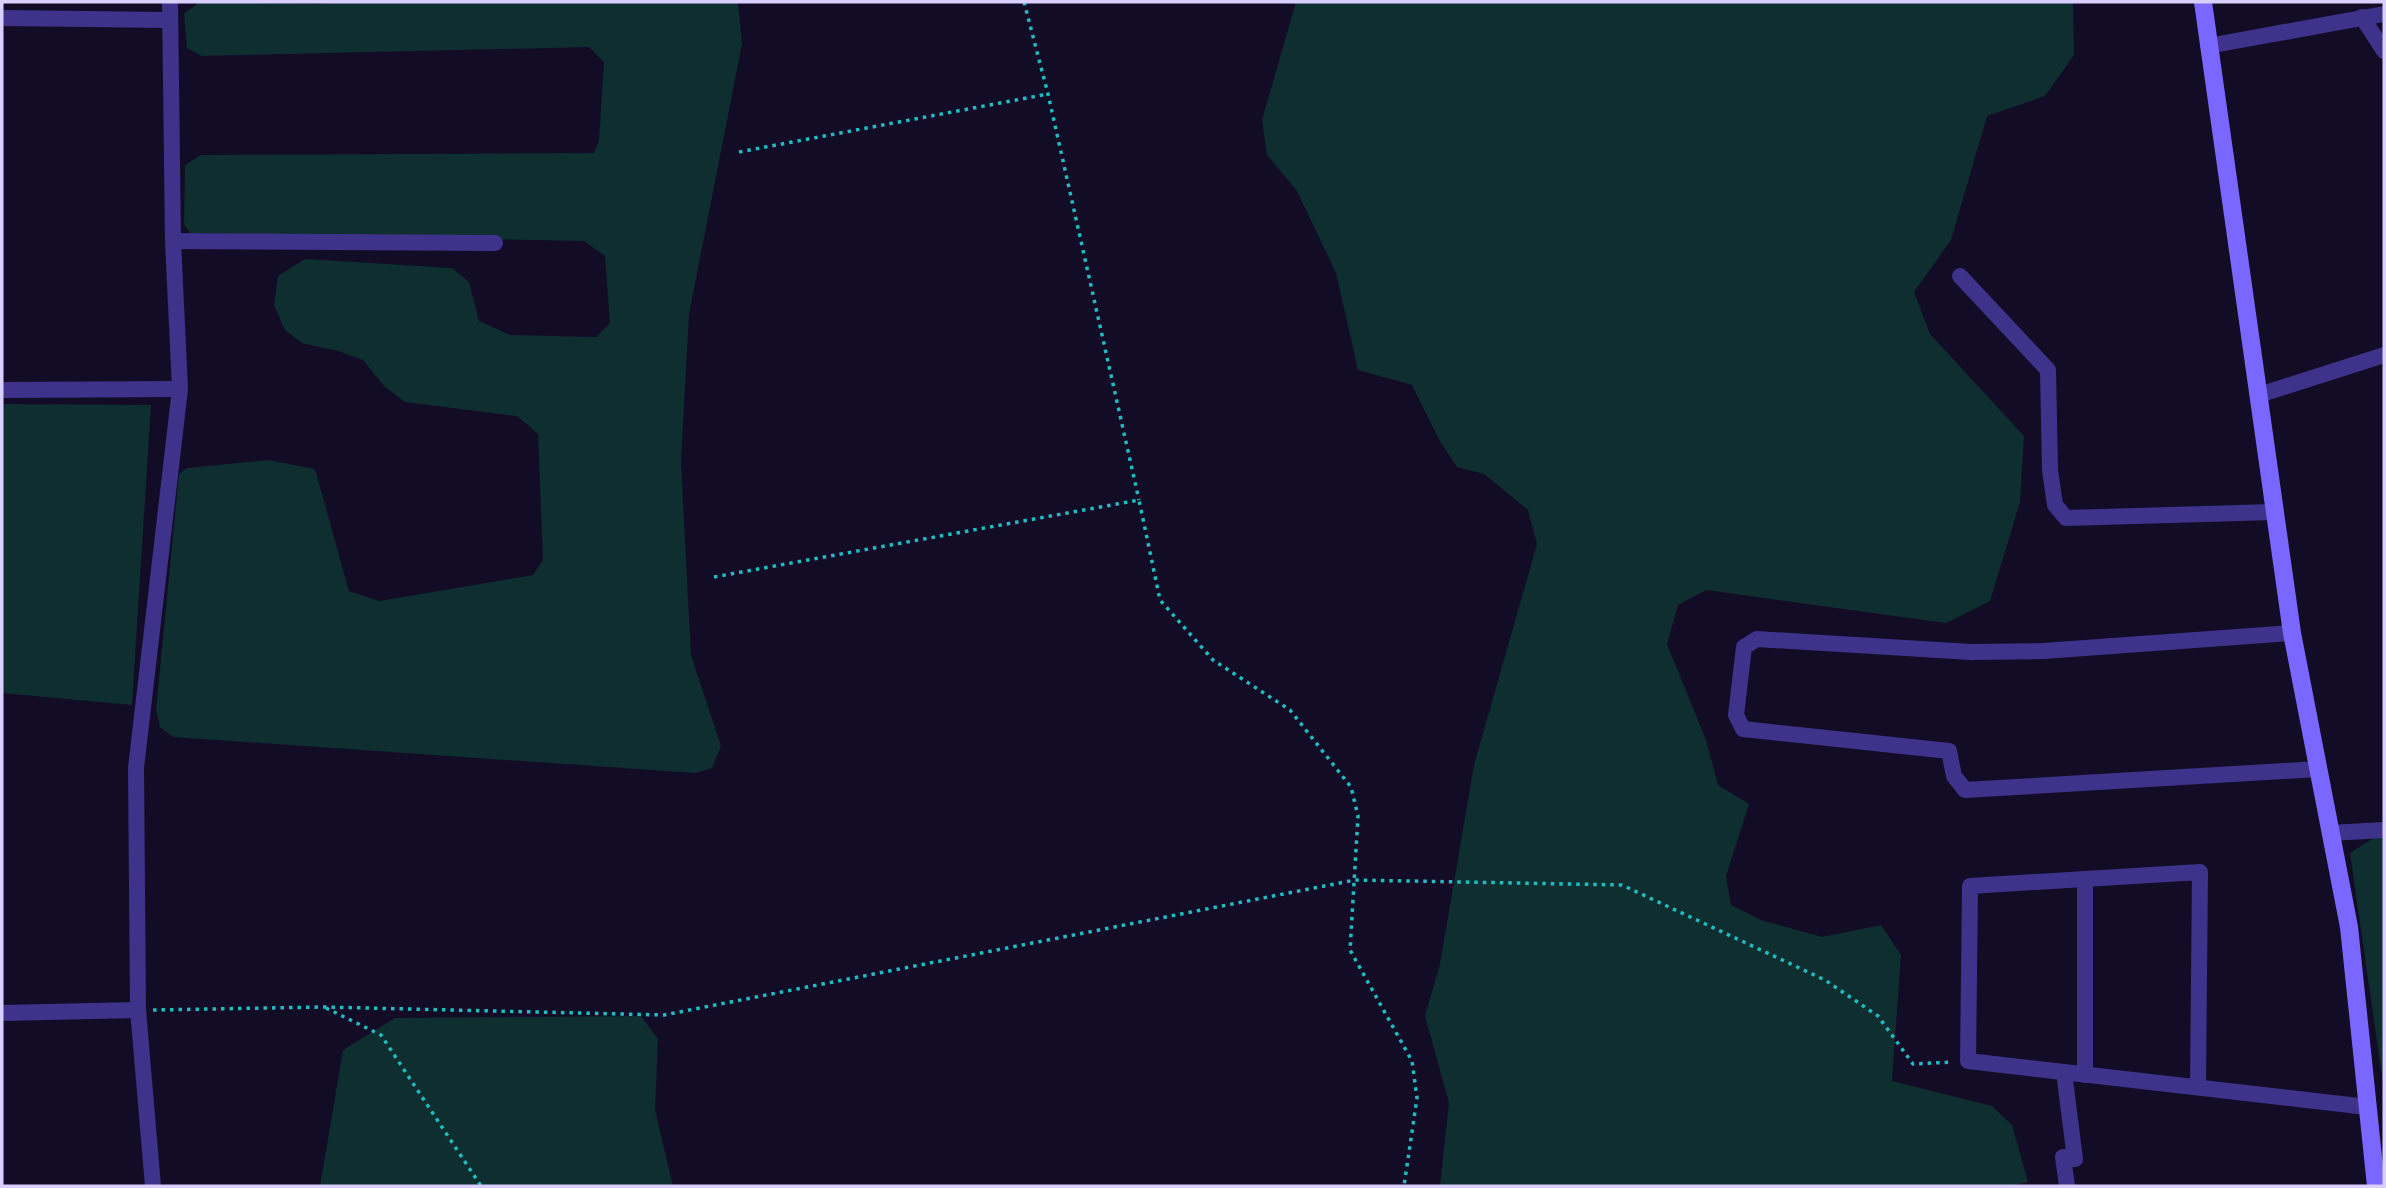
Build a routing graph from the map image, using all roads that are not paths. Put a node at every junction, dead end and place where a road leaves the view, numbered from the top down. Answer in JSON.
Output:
{"nodes":[{"id":1,"x":170,"y":2,"type":"edge"},
{"id":2,"x":2203,"y":2,"type":"edge"},
{"id":3,"x":2384,"y":14,"type":"edge"},
{"id":4,"x":2362,"y":17,"type":"junction"},
{"id":5,"x":2,"y":18,"type":"edge"},
{"id":6,"x":170,"y":20,"type":"junction"},
{"id":7,"x":2208,"y":46,"type":"junction"},
{"id":8,"x":2384,"y":51,"type":"edge"},
{"id":9,"x":173,"y":241,"type":"junction"},
{"id":10,"x":495,"y":243,"type":"dead end"},
{"id":11,"x":1960,"y":276,"type":"dead end"},
{"id":12,"x":2384,"y":355,"type":"edge"},
{"id":13,"x":180,"y":389,"type":"junction"},
{"id":14,"x":2,"y":390,"type":"edge"},
{"id":15,"x":2259,"y":395,"type":"junction"},
{"id":16,"x":2274,"y":512,"type":"junction"},
{"id":17,"x":2292,"y":633,"type":"junction"},
{"id":18,"x":2318,"y":769,"type":"junction"},
{"id":19,"x":2384,"y":830,"type":"edge"},
{"id":20,"x":2330,"y":833,"type":"junction"},
{"id":21,"x":2085,"y":879,"type":"junction"},
{"id":22,"x":138,"y":1010,"type":"junction"},
{"id":23,"x":2,"y":1013,"type":"edge"},
{"id":24,"x":2064,"y":1072,"type":"junction"},
{"id":25,"x":2085,"y":1075,"type":"junction"},
{"id":26,"x":2198,"y":1086,"type":"junction"},
{"id":27,"x":2367,"y":1107,"type":"junction"},
{"id":28,"x":153,"y":1186,"type":"edge"},
{"id":29,"x":2067,"y":1186,"type":"edge"},
{"id":30,"x":2376,"y":1186,"type":"edge"}],
"edges":[{"from":1,"to":6,"type":"street"},
{"from":2,"to":7,"type":"street"},
{"from":3,"to":4,"type":"street"},
{"from":4,"to":7,"type":"street"},
{"from":4,"to":8,"type":"street"},
{"from":5,"to":6,"type":"street"},
{"from":6,"to":9,"type":"street"},
{"from":7,"to":15,"type":"street"},
{"from":9,"to":10,"type":"street"},
{"from":9,"to":13,"type":"street"},
{"from":11,"to":16,"type":"street"},
{"from":12,"to":15,"type":"street"},
{"from":13,"to":14,"type":"street"},
{"from":13,"to":22,"type":"street"},
{"from":15,"to":16,"type":"street"},
{"from":16,"to":17,"type":"street"},
{"from":17,"to":18,"type":"street"},
{"from":17,"to":18,"type":"street"},
{"from":18,"to":20,"type":"street"},
{"from":19,"to":20,"type":"street"},
{"from":20,"to":27,"type":"street"},
{"from":21,"to":24,"type":"street"},
{"from":21,"to":25,"type":"street"},
{"from":21,"to":26,"type":"street"},
{"from":22,"to":23,"type":"street"},
{"from":22,"to":28,"type":"street"},
{"from":24,"to":25,"type":"street"},
{"from":24,"to":29,"type":"street"},
{"from":25,"to":26,"type":"street"},
{"from":26,"to":27,"type":"street"},
{"from":27,"to":30,"type":"street"}]}
